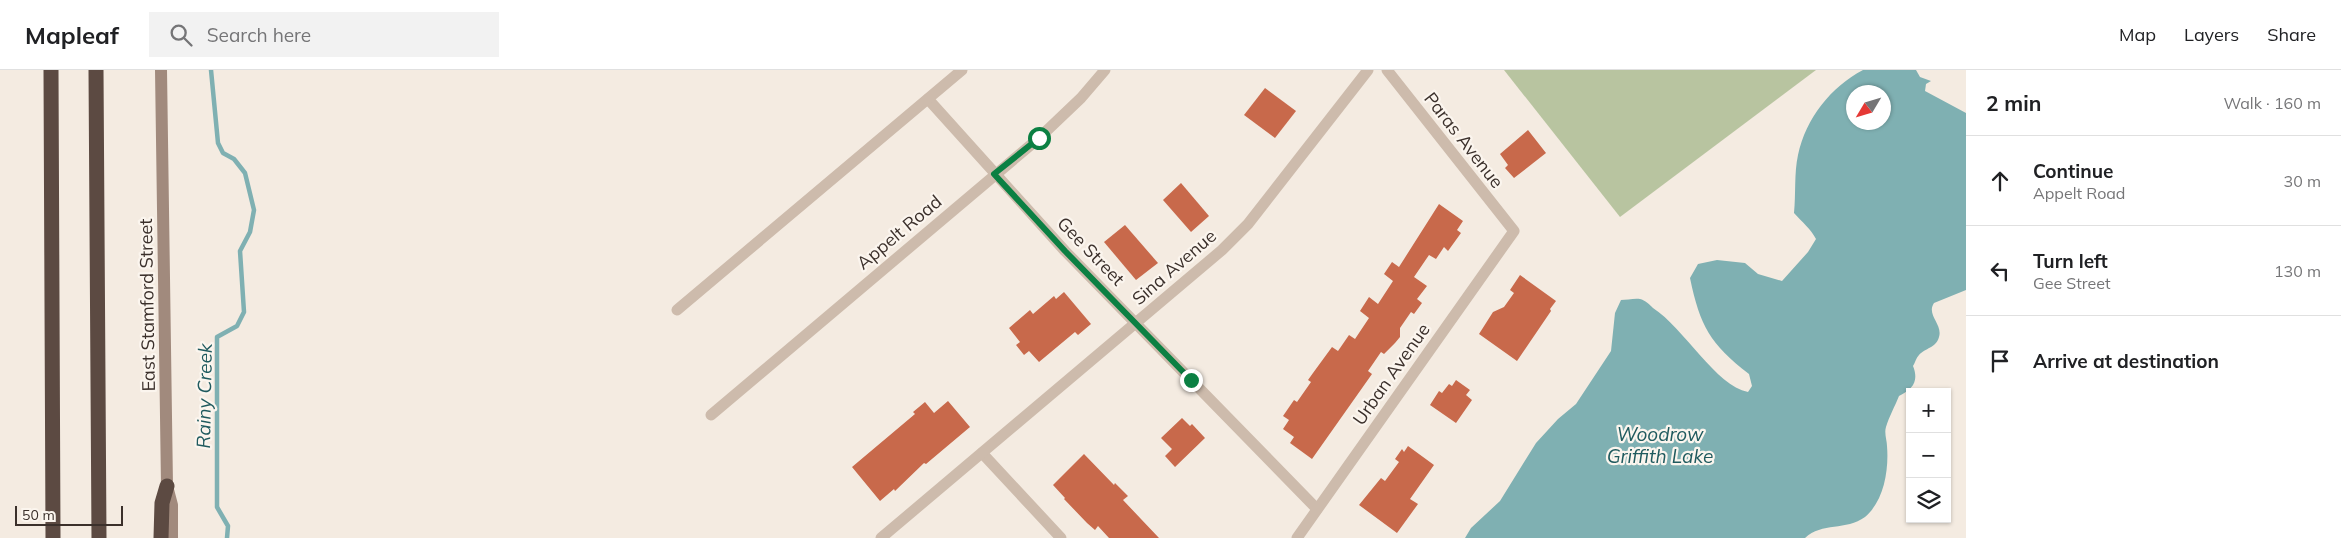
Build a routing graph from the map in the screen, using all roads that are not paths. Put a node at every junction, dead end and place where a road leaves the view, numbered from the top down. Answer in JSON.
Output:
{"nodes":[{"id":1,"x":51,"y":70,"type":"edge"},
{"id":2,"x":96,"y":70,"type":"edge"},
{"id":3,"x":161,"y":70,"type":"edge"},
{"id":4,"x":962,"y":70,"type":"edge"},
{"id":5,"x":1105,"y":70,"type":"edge"},
{"id":6,"x":1368,"y":70,"type":"edge"},
{"id":7,"x":1387,"y":70,"type":"edge"},
{"id":8,"x":928,"y":98,"type":"junction"},
{"id":9,"x":994,"y":174,"type":"junction"},
{"id":10,"x":1514,"y":231,"type":"joint"},
{"id":11,"x":677,"y":310,"type":"dead end"},
{"id":12,"x":1136,"y":324,"type":"junction"},
{"id":13,"x":711,"y":416,"type":"dead end"},
{"id":14,"x":982,"y":453,"type":"junction"},
{"id":15,"x":167,"y":486,"type":"junction"},
{"id":16,"x":1317,"y":509,"type":"junction"},
{"id":17,"x":53,"y":538,"type":"edge"},
{"id":18,"x":99,"y":538,"type":"edge"},
{"id":19,"x":161,"y":538,"type":"edge"},
{"id":20,"x":172,"y":538,"type":"edge"},
{"id":21,"x":881,"y":538,"type":"edge"},
{"id":22,"x":1061,"y":538,"type":"edge"},
{"id":23,"x":1297,"y":538,"type":"edge"}],
"edges":[{"from":1,"to":17,"type":"highway"},
{"from":2,"to":18,"type":"highway"},
{"from":3,"to":15,"type":"main road","name":"East Stamford Street"},
{"from":4,"to":8,"type":"street"},
{"from":5,"to":9,"type":"street","name":"Appelt Road"},
{"from":6,"to":12,"type":"street","name":"Sina Avenue"},
{"from":7,"to":10,"type":"street","name":"Paras Avenue"},
{"from":8,"to":9,"type":"street","name":"Gee Street"},
{"from":8,"to":11,"type":"street"},
{"from":9,"to":12,"type":"street","name":"Gee Street"},
{"from":9,"to":13,"type":"street","name":"Appelt Road"},
{"from":10,"to":16,"type":"street","name":"Urban Avenue"},
{"from":12,"to":14,"type":"street","name":"Sina Avenue"},
{"from":12,"to":16,"type":"street","name":"Gee Street"},
{"from":14,"to":21,"type":"street","name":"Sina Avenue"},
{"from":14,"to":22,"type":"street"},
{"from":15,"to":19,"type":"highway"},
{"from":15,"to":20,"type":"main road","name":"East Stamford Street"},
{"from":16,"to":23,"type":"street","name":"Urban Avenue"}]}
